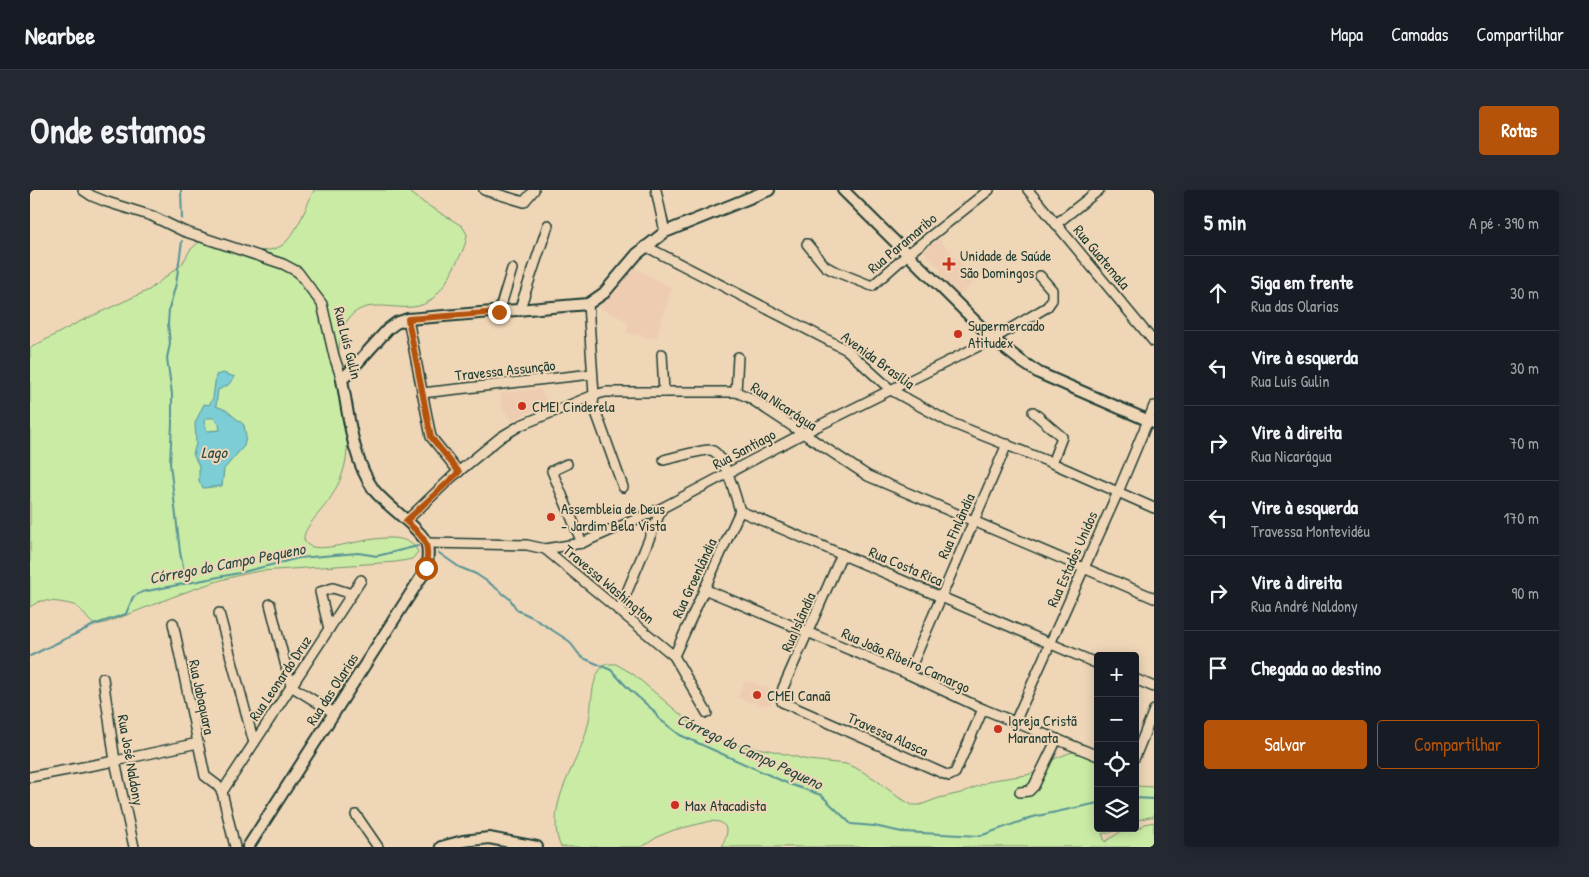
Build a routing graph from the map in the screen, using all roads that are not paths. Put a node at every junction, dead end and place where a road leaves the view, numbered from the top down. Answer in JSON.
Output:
{"nodes":[{"id":1,"x":83,"y":190,"type":"edge"},
{"id":2,"x":484,"y":190,"type":"edge"},
{"id":3,"x":534,"y":190,"type":"edge"},
{"id":4,"x":656,"y":190,"type":"edge"},
{"id":5,"x":770,"y":190,"type":"edge"},
{"id":6,"x":844,"y":190,"type":"edge"},
{"id":7,"x":989,"y":190,"type":"edge"},
{"id":8,"x":1028,"y":190,"type":"edge"},
{"id":9,"x":1099,"y":190,"type":"edge"},
{"id":10,"x":1056,"y":224,"type":"junction"},
{"id":11,"x":548,"y":225,"type":"dead end"},
{"id":12,"x":665,"y":232,"type":"junction"},
{"id":13,"x":807,"y":244,"type":"dead end"},
{"id":14,"x":646,"y":246,"type":"junction"},
{"id":15,"x":908,"y":254,"type":"junction"},
{"id":16,"x":512,"y":269,"type":"dead end"},
{"id":17,"x":1040,"y":276,"type":"dead end"},
{"id":18,"x":588,"y":304,"type":"junction"},
{"id":19,"x":519,"y":311,"type":"junction"},
{"id":20,"x":499,"y":312,"type":"junction"},
{"id":21,"x":408,"y":319,"type":"junction"},
{"id":22,"x":993,"y":339,"type":"junction"},
{"id":23,"x":1154,"y":342,"type":"edge"},
{"id":24,"x":662,"y":354,"type":"dead end"},
{"id":25,"x":738,"y":357,"type":"dead end"},
{"id":26,"x":592,"y":374,"type":"junction"},
{"id":27,"x":342,"y":380,"type":"junction"},
{"id":28,"x":891,"y":390,"type":"junction"},
{"id":29,"x":664,"y":392,"type":"junction"},
{"id":30,"x":736,"y":392,"type":"junction"},
{"id":31,"x":422,"y":393,"type":"junction"},
{"id":32,"x":594,"y":394,"type":"junction"},
{"id":33,"x":1154,"y":406,"type":"edge"},
{"id":34,"x":1033,"y":412,"type":"dead end"},
{"id":35,"x":1151,"y":422,"type":"edge"},
{"id":36,"x":802,"y":434,"type":"junction"},
{"id":37,"x":1007,"y":444,"type":"junction"},
{"id":38,"x":664,"y":460,"type":"dead end"},
{"id":39,"x":1052,"y":463,"type":"junction"},
{"id":40,"x":567,"y":464,"type":"dead end"},
{"id":41,"x":459,"y":472,"type":"junction"},
{"id":42,"x":727,"y":474,"type":"junction"},
{"id":43,"x":623,"y":487,"type":"dead end"},
{"id":44,"x":1118,"y":492,"type":"junction"},
{"id":45,"x":662,"y":508,"type":"junction"},
{"id":46,"x":1154,"y":508,"type":"edge"},
{"id":47,"x":740,"y":511,"type":"junction"},
{"id":48,"x":406,"y":521,"type":"junction"},
{"id":49,"x":974,"y":521,"type":"junction"},
{"id":50,"x":582,"y":543,"type":"junction"},
{"id":51,"x":427,"y":544,"type":"junction"},
{"id":52,"x":545,"y":549,"type":"junction"},
{"id":53,"x":842,"y":554,"type":"junction"},
{"id":54,"x":1083,"y":568,"type":"junction"},
{"id":55,"x":361,"y":580,"type":"dead end"},
{"id":56,"x":704,"y":589,"type":"junction"},
{"id":57,"x":352,"y":594,"type":"junction"},
{"id":58,"x":941,"y":596,"type":"junction"},
{"id":59,"x":1154,"y":598,"type":"edge"},
{"id":60,"x":270,"y":604,"type":"dead end"},
{"id":61,"x":619,"y":611,"type":"junction"},
{"id":62,"x":219,"y":613,"type":"dead end"},
{"id":63,"x":173,"y":623,"type":"dead end"},
{"id":64,"x":329,"y":629,"type":"junction"},
{"id":65,"x":809,"y":632,"type":"junction"},
{"id":66,"x":1049,"y":644,"type":"junction"},
{"id":67,"x":674,"y":656,"type":"junction"},
{"id":68,"x":1094,"y":662,"type":"edge"},
{"id":69,"x":908,"y":674,"type":"junction"},
{"id":70,"x":103,"y":678,"type":"dead end"},
{"id":71,"x":1139,"y":681,"type":"edge"},
{"id":72,"x":291,"y":686,"type":"junction"},
{"id":73,"x":1154,"y":687,"type":"edge"},
{"id":74,"x":782,"y":702,"type":"joint"},
{"id":75,"x":983,"y":709,"type":"junction"},
{"id":76,"x":1154,"y":710,"type":"edge"},
{"id":77,"x":334,"y":713,"type":"junction"},
{"id":78,"x":707,"y":713,"type":"dead end"},
{"id":79,"x":1015,"y":722,"type":"junction"},
{"id":80,"x":1056,"y":739,"type":"junction"},
{"id":81,"x":198,"y":743,"type":"junction"},
{"id":82,"x":254,"y":743,"type":"junction"},
{"id":83,"x":1139,"y":747,"type":"edge"},
{"id":84,"x":1094,"y":754,"type":"edge"},
{"id":85,"x":115,"y":761,"type":"junction"},
{"id":86,"x":30,"y":777,"type":"edge"},
{"id":87,"x":222,"y":792,"type":"junction"},
{"id":88,"x":1020,"y":792,"type":"dead end"},
{"id":89,"x":356,"y":815,"type":"dead end"},
{"id":90,"x":488,"y":842,"type":"edge"},
{"id":91,"x":134,"y":847,"type":"edge"},
{"id":92,"x":235,"y":847,"type":"edge"},
{"id":93,"x":248,"y":847,"type":"edge"},
{"id":94,"x":378,"y":847,"type":"edge"},
{"id":95,"x":441,"y":847,"type":"edge"},
{"id":96,"x":537,"y":847,"type":"edge"}],
"edges":[{"from":1,"to":27,"type":"street","name":"Rua Luís Gulin"},
{"from":2,"to":3,"type":"street"},
{"from":4,"to":12,"type":"street"},
{"from":5,"to":12,"type":"main road"},
{"from":6,"to":15,"type":"main road"},
{"from":7,"to":15,"type":"street","name":"Rua Paramaribo"},
{"from":8,"to":10,"type":"street","name":"Rua Guatemala"},
{"from":9,"to":10,"type":"street"},
{"from":10,"to":23,"type":"street","name":"Rua Guatemala"},
{"from":11,"to":19,"type":"street"},
{"from":12,"to":14,"type":"main road"},
{"from":13,"to":15,"type":"street","name":"Rua Paramaribo"},
{"from":14,"to":18,"type":"main road"},
{"from":14,"to":28,"type":"street","name":"Avenida Brasília"},
{"from":15,"to":22,"type":"main road"},
{"from":16,"to":20,"type":"street"},
{"from":17,"to":22,"type":"street","name":"Rua Santiago"},
{"from":18,"to":19,"type":"main road"},
{"from":18,"to":26,"type":"street"},
{"from":19,"to":20,"type":"main road"},
{"from":20,"to":21,"type":"main road"},
{"from":21,"to":27,"type":"main road"},
{"from":21,"to":31,"type":"street"},
{"from":22,"to":28,"type":"street","name":"Rua Santiago"},
{"from":22,"to":35,"type":"main road"},
{"from":24,"to":29,"type":"street"},
{"from":25,"to":30,"type":"street"},
{"from":26,"to":31,"type":"street","name":"Travessa Assunção"},
{"from":26,"to":32,"type":"street"},
{"from":27,"to":48,"type":"main road","name":"Rua Luís Gulin"},
{"from":28,"to":36,"type":"street","name":"Rua Santiago"},
{"from":28,"to":37,"type":"street","name":"Avenida Brasília"},
{"from":29,"to":30,"type":"street","name":"Rua Nicarágua"},
{"from":29,"to":32,"type":"street","name":"Rua Nicarágua"},
{"from":30,"to":36,"type":"street","name":"Rua Nicarágua"},
{"from":31,"to":41,"type":"street"},
{"from":32,"to":41,"type":"street","name":"Rua Nicarágua"},
{"from":32,"to":43,"type":"street"},
{"from":33,"to":35,"type":"street","name":"Rua Estados Unidos"},
{"from":34,"to":39,"type":"street"},
{"from":35,"to":44,"type":"street","name":"Rua Estados Unidos"},
{"from":36,"to":42,"type":"street","name":"Rua Santiago"},
{"from":36,"to":49,"type":"street","name":"Rua Nicarágua"},
{"from":37,"to":39,"type":"street","name":"Avenida Brasília"},
{"from":37,"to":49,"type":"street","name":"Rua Finlândia"},
{"from":38,"to":42,"type":"street"},
{"from":39,"to":44,"type":"street","name":"Avenida Brasília"},
{"from":40,"to":50,"type":"street"},
{"from":41,"to":48,"type":"street","name":"Rua Nicarágua"},
{"from":42,"to":45,"type":"street","name":"Rua Santiago"},
{"from":42,"to":47,"type":"street"},
{"from":44,"to":46,"type":"street","name":"Avenida Brasília"},
{"from":44,"to":54,"type":"street","name":"Rua Estados Unidos"},
{"from":45,"to":50,"type":"street","name":"Rua Santiago"},
{"from":45,"to":61,"type":"street"},
{"from":47,"to":53,"type":"street","name":"Rua Costa Rica"},
{"from":47,"to":56,"type":"street","name":"Rua Groenlândia"},
{"from":48,"to":51,"type":"main road","name":"Rua Luís Gulin"},
{"from":49,"to":54,"type":"street","name":"Rua Nicarágua"},
{"from":49,"to":58,"type":"street","name":"Rua Finlândia"},
{"from":50,"to":52,"type":"street","name":"Rua Santiago"},
{"from":51,"to":52,"type":"street","name":"Rua Santiago"},
{"from":51,"to":77,"type":"main road","name":"Rua das Olarias"},
{"from":52,"to":61,"type":"street","name":"Travessa Washington"},
{"from":53,"to":58,"type":"street","name":"Rua Costa Rica"},
{"from":53,"to":65,"type":"street","name":"Rua Islândia"},
{"from":54,"to":59,"type":"street","name":"Rua Nicarágua"},
{"from":54,"to":66,"type":"street","name":"Rua Estados Unidos"},
{"from":55,"to":57,"type":"street","name":"Rua Leonardo Druz"},
{"from":56,"to":65,"type":"street","name":"Rua João Ribeiro Camargo"},
{"from":56,"to":67,"type":"street","name":"Rua Groenlândia"},
{"from":57,"to":64,"type":"street","name":"Rua Leonardo Druz"},
{"from":57,"to":64,"type":"street"},
{"from":58,"to":66,"type":"street","name":"Rua Costa Rica"},
{"from":58,"to":69,"type":"street","name":"Rua Finlândia"},
{"from":60,"to":72,"type":"street"},
{"from":61,"to":67,"type":"street","name":"Travessa Washington"},
{"from":62,"to":82,"type":"street"},
{"from":63,"to":81,"type":"street","name":"Rua Jabaquara"},
{"from":64,"to":72,"type":"street","name":"Rua Leonardo Druz"},
{"from":65,"to":69,"type":"street","name":"Rua João Ribeiro Camargo"},
{"from":65,"to":74,"type":"street","name":"Rua Islândia"},
{"from":66,"to":68,"type":"street","name":"Rua Costa Rica"},
{"from":66,"to":79,"type":"street","name":"Rua Estados Unidos"},
{"from":67,"to":78,"type":"street","name":"Travessa Washington"},
{"from":69,"to":75,"type":"street","name":"Rua João Ribeiro Camargo"},
{"from":70,"to":85,"type":"street","name":"Rua José Naldony"},
{"from":71,"to":73,"type":"street"},
{"from":72,"to":77,"type":"street"},
{"from":72,"to":82,"type":"street","name":"Rua Leonardo Druz"},
{"from":74,"to":75,"type":"street","name":"Travessa Alasca"},
{"from":75,"to":79,"type":"street","name":"Rua João Ribeiro Camargo"},
{"from":76,"to":83,"type":"street"},
{"from":77,"to":93,"type":"main road","name":"Rua das Olarias"},
{"from":79,"to":80,"type":"street","name":"Rua João Ribeiro Camargo"},
{"from":80,"to":84,"type":"street","name":"Rua João Ribeiro Camargo"},
{"from":80,"to":88,"type":"street"},
{"from":81,"to":85,"type":"street"},
{"from":81,"to":87,"type":"street","name":"Rua Jabaquara"},
{"from":82,"to":87,"type":"street","name":"Rua Leonardo Druz"},
{"from":85,"to":86,"type":"street"},
{"from":85,"to":91,"type":"street","name":"Rua José Naldony"},
{"from":87,"to":92,"type":"street"},
{"from":89,"to":94,"type":"street"},
{"from":90,"to":95,"type":"main road"},
{"from":90,"to":96,"type":"main road"}]}
